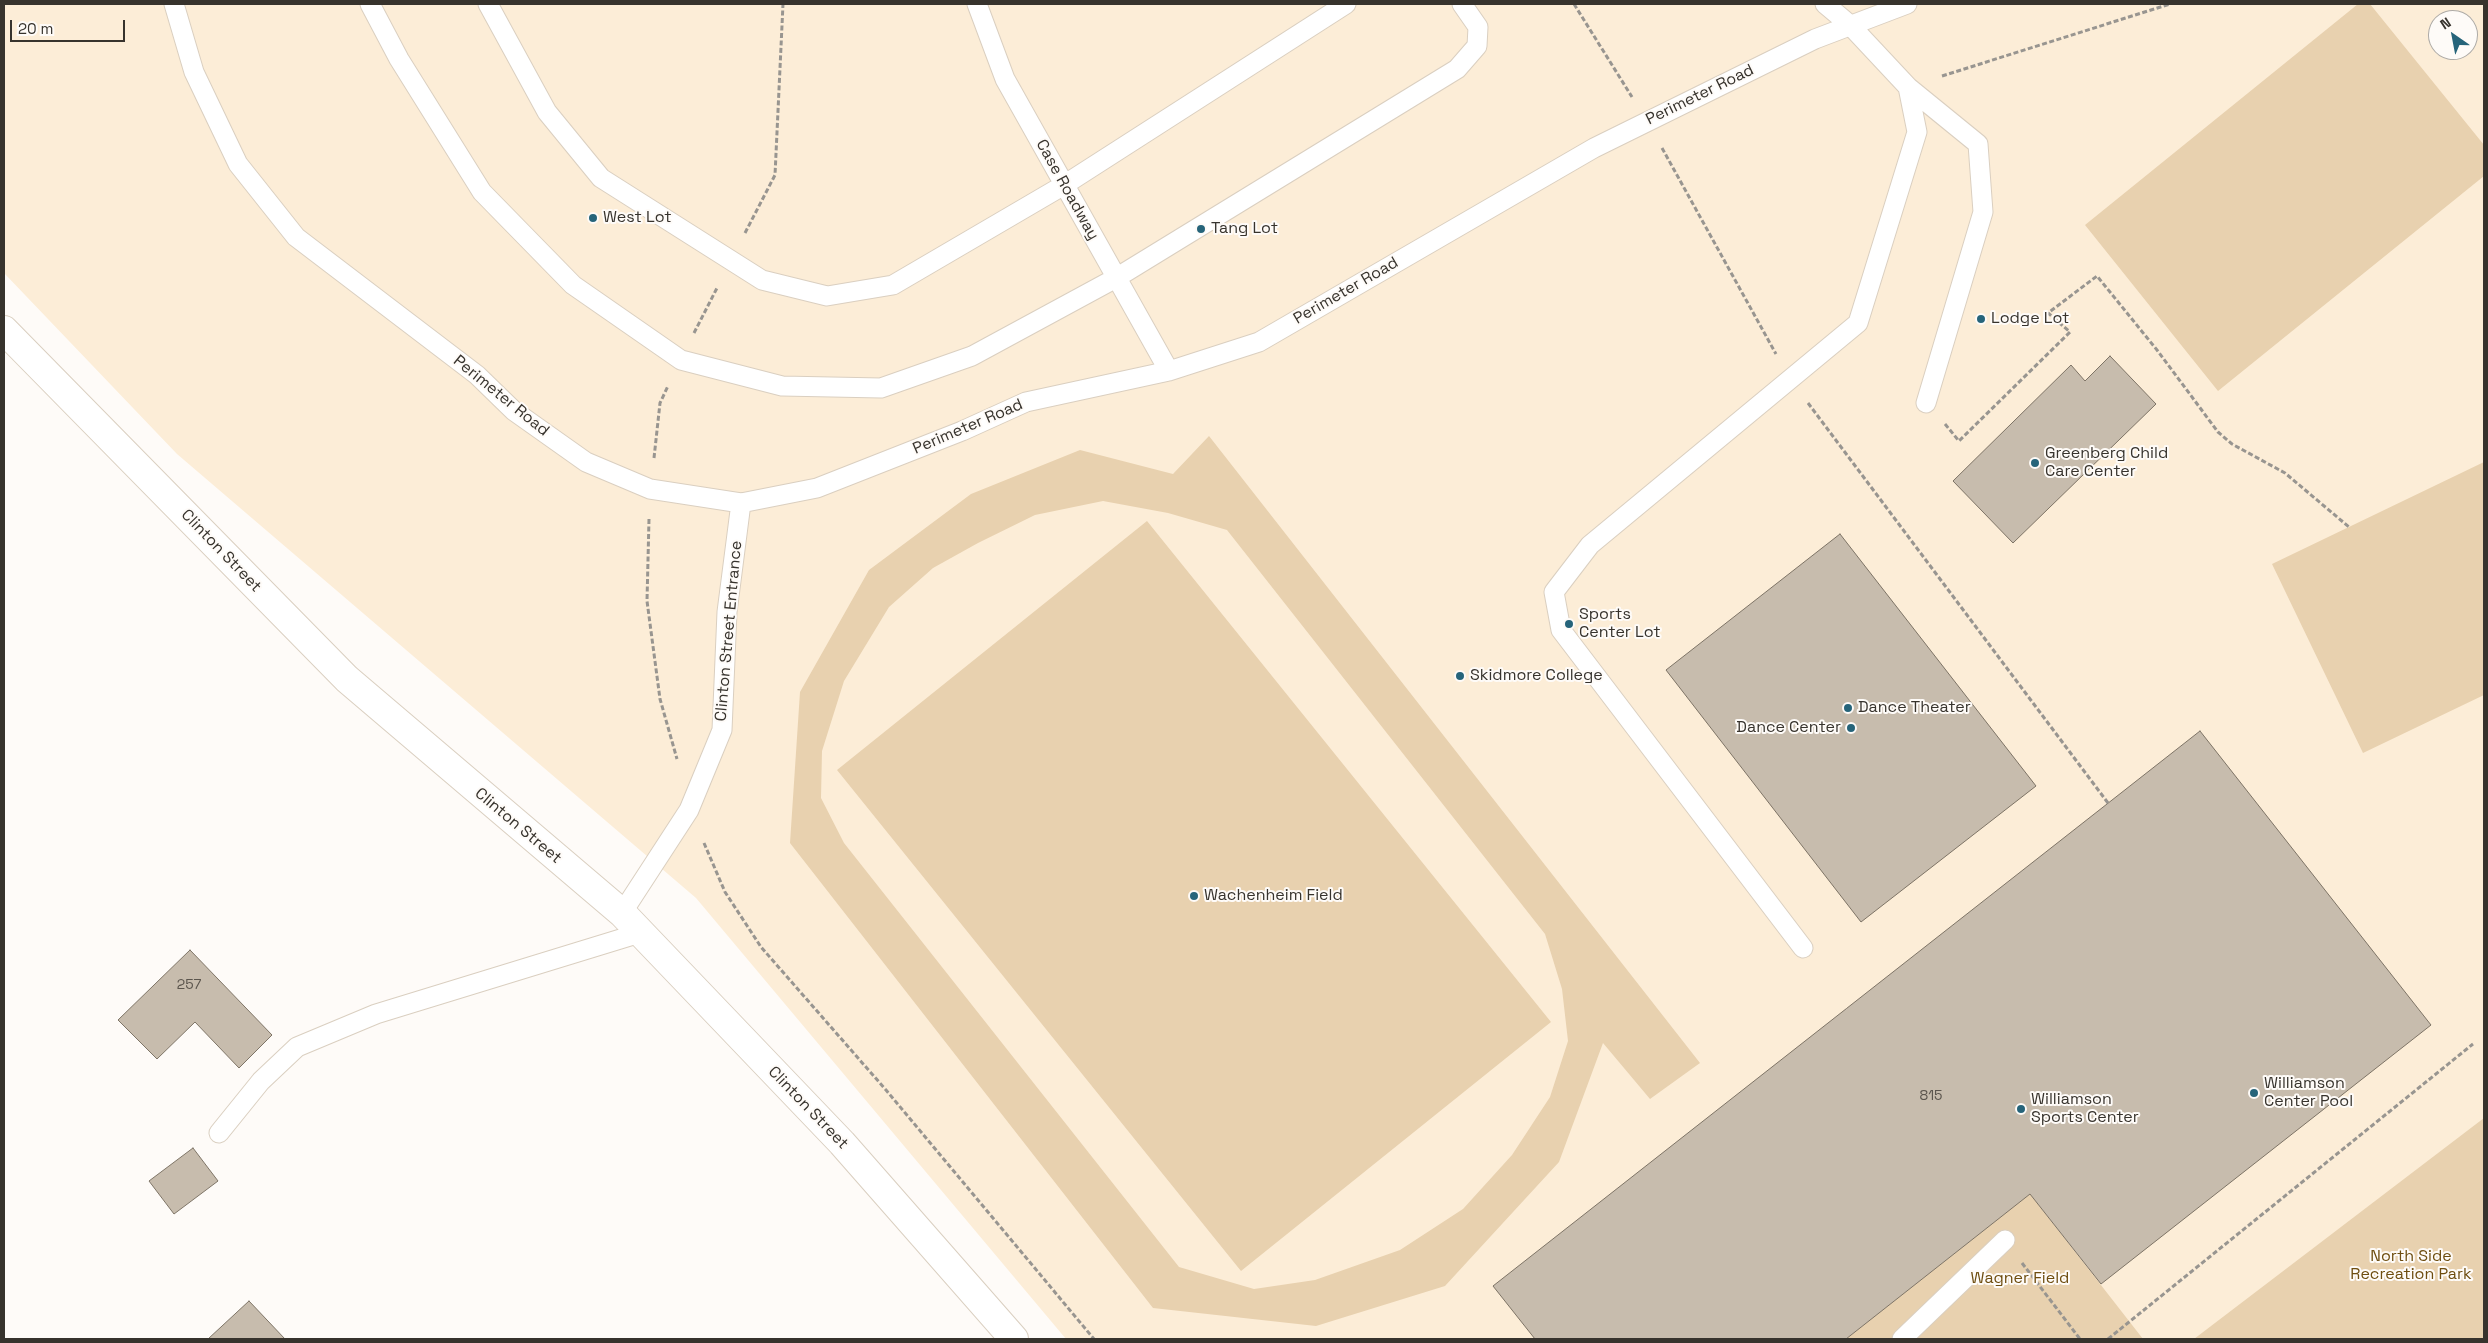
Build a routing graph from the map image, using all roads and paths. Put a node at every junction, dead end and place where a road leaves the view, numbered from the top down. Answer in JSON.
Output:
{"nodes":[{"id":1,"x":174,"y":4,"type":"edge"},
{"id":2,"x":370,"y":4,"type":"edge"},
{"id":3,"x":488,"y":4,"type":"edge"},
{"id":4,"x":977,"y":4,"type":"edge"},
{"id":5,"x":1346,"y":4,"type":"edge"},
{"id":6,"x":1462,"y":4,"type":"edge"},
{"id":7,"x":1574,"y":4,"type":"edge"},
{"id":8,"x":1825,"y":4,"type":"edge"},
{"id":9,"x":1907,"y":4,"type":"edge"},
{"id":10,"x":2170,"y":4,"type":"edge"},
{"id":11,"x":1850,"y":25,"type":"junction"},
{"id":12,"x":1908,"y":87,"type":"junction"},
{"id":13,"x":1647,"y":122,"type":"junction"},
{"id":14,"x":1064,"y":185,"type":"junction"},
{"id":15,"x":1116,"y":278,"type":"junction"},
{"id":16,"x":4,"y":330,"type":"edge"},
{"id":17,"x":1169,"y":371,"type":"junction"},
{"id":18,"x":1790,"y":379,"type":"junction"},
{"id":19,"x":1926,"y":403,"type":"joint"},
{"id":20,"x":650,"y":489,"type":"junction"},
{"id":21,"x":741,"y":503,"type":"junction"},
{"id":22,"x":2350,"y":527,"type":"dead end"},
{"id":23,"x":2108,"y":803,"type":"dead end"},
{"id":24,"x":689,"y":810,"type":"junction"},
{"id":25,"x":622,"y":913,"type":"junction"},
{"id":26,"x":640,"y":933,"type":"junction"},
{"id":27,"x":1803,"y":948,"type":"dead end"},
{"id":28,"x":2473,"y":1044,"type":"dead end"},
{"id":29,"x":220,"y":1133,"type":"dead end"},
{"id":30,"x":2005,"y":1240,"type":"joint"},
{"id":31,"x":1014,"y":1339,"type":"edge"},
{"id":32,"x":1094,"y":1339,"type":"edge"},
{"id":33,"x":1902,"y":1339,"type":"edge"},
{"id":34,"x":2080,"y":1339,"type":"edge"},
{"id":35,"x":2108,"y":1339,"type":"edge"}],
"edges":[{"from":1,"to":20,"type":"lane","name":"Perimeter Road"},
{"from":2,"to":15,"type":"lane"},
{"from":3,"to":14,"type":"lane"},
{"from":4,"to":14,"type":"lane","name":"Case Roadway"},
{"from":5,"to":14,"type":"lane"},
{"from":6,"to":15,"type":"lane"},
{"from":7,"to":13,"type":"path"},
{"from":8,"to":11,"type":"lane"},
{"from":9,"to":11,"type":"lane","name":"Perimeter Road"},
{"from":10,"to":12,"type":"path"},
{"from":11,"to":12,"type":"lane"},
{"from":11,"to":13,"type":"lane","name":"Perimeter Road"},
{"from":12,"to":18,"type":"lane"},
{"from":12,"to":19,"type":"lane"},
{"from":13,"to":17,"type":"lane","name":"Perimeter Road"},
{"from":13,"to":18,"type":"path"},
{"from":14,"to":15,"type":"lane","name":"Case Roadway"},
{"from":15,"to":17,"type":"lane","name":"Case Roadway"},
{"from":16,"to":25,"type":"street","name":"Clinton Street"},
{"from":17,"to":21,"type":"lane","name":"Perimeter Road"},
{"from":18,"to":23,"type":"path"},
{"from":18,"to":27,"type":"lane"},
{"from":19,"to":22,"type":"path"},
{"from":20,"to":21,"type":"lane","name":"Perimeter Road"},
{"from":20,"to":24,"type":"path"},
{"from":21,"to":24,"type":"lane","name":"Clinton Street Entrance"},
{"from":24,"to":25,"type":"lane","name":"Clinton Street Entrance"},
{"from":24,"to":32,"type":"path"},
{"from":25,"to":26,"type":"street","name":"Clinton Street"},
{"from":26,"to":29,"type":"lane"},
{"from":26,"to":31,"type":"street","name":"Clinton Street"},
{"from":28,"to":35,"type":"path"},
{"from":30,"to":33,"type":"lane"},
{"from":30,"to":34,"type":"path"}]}
